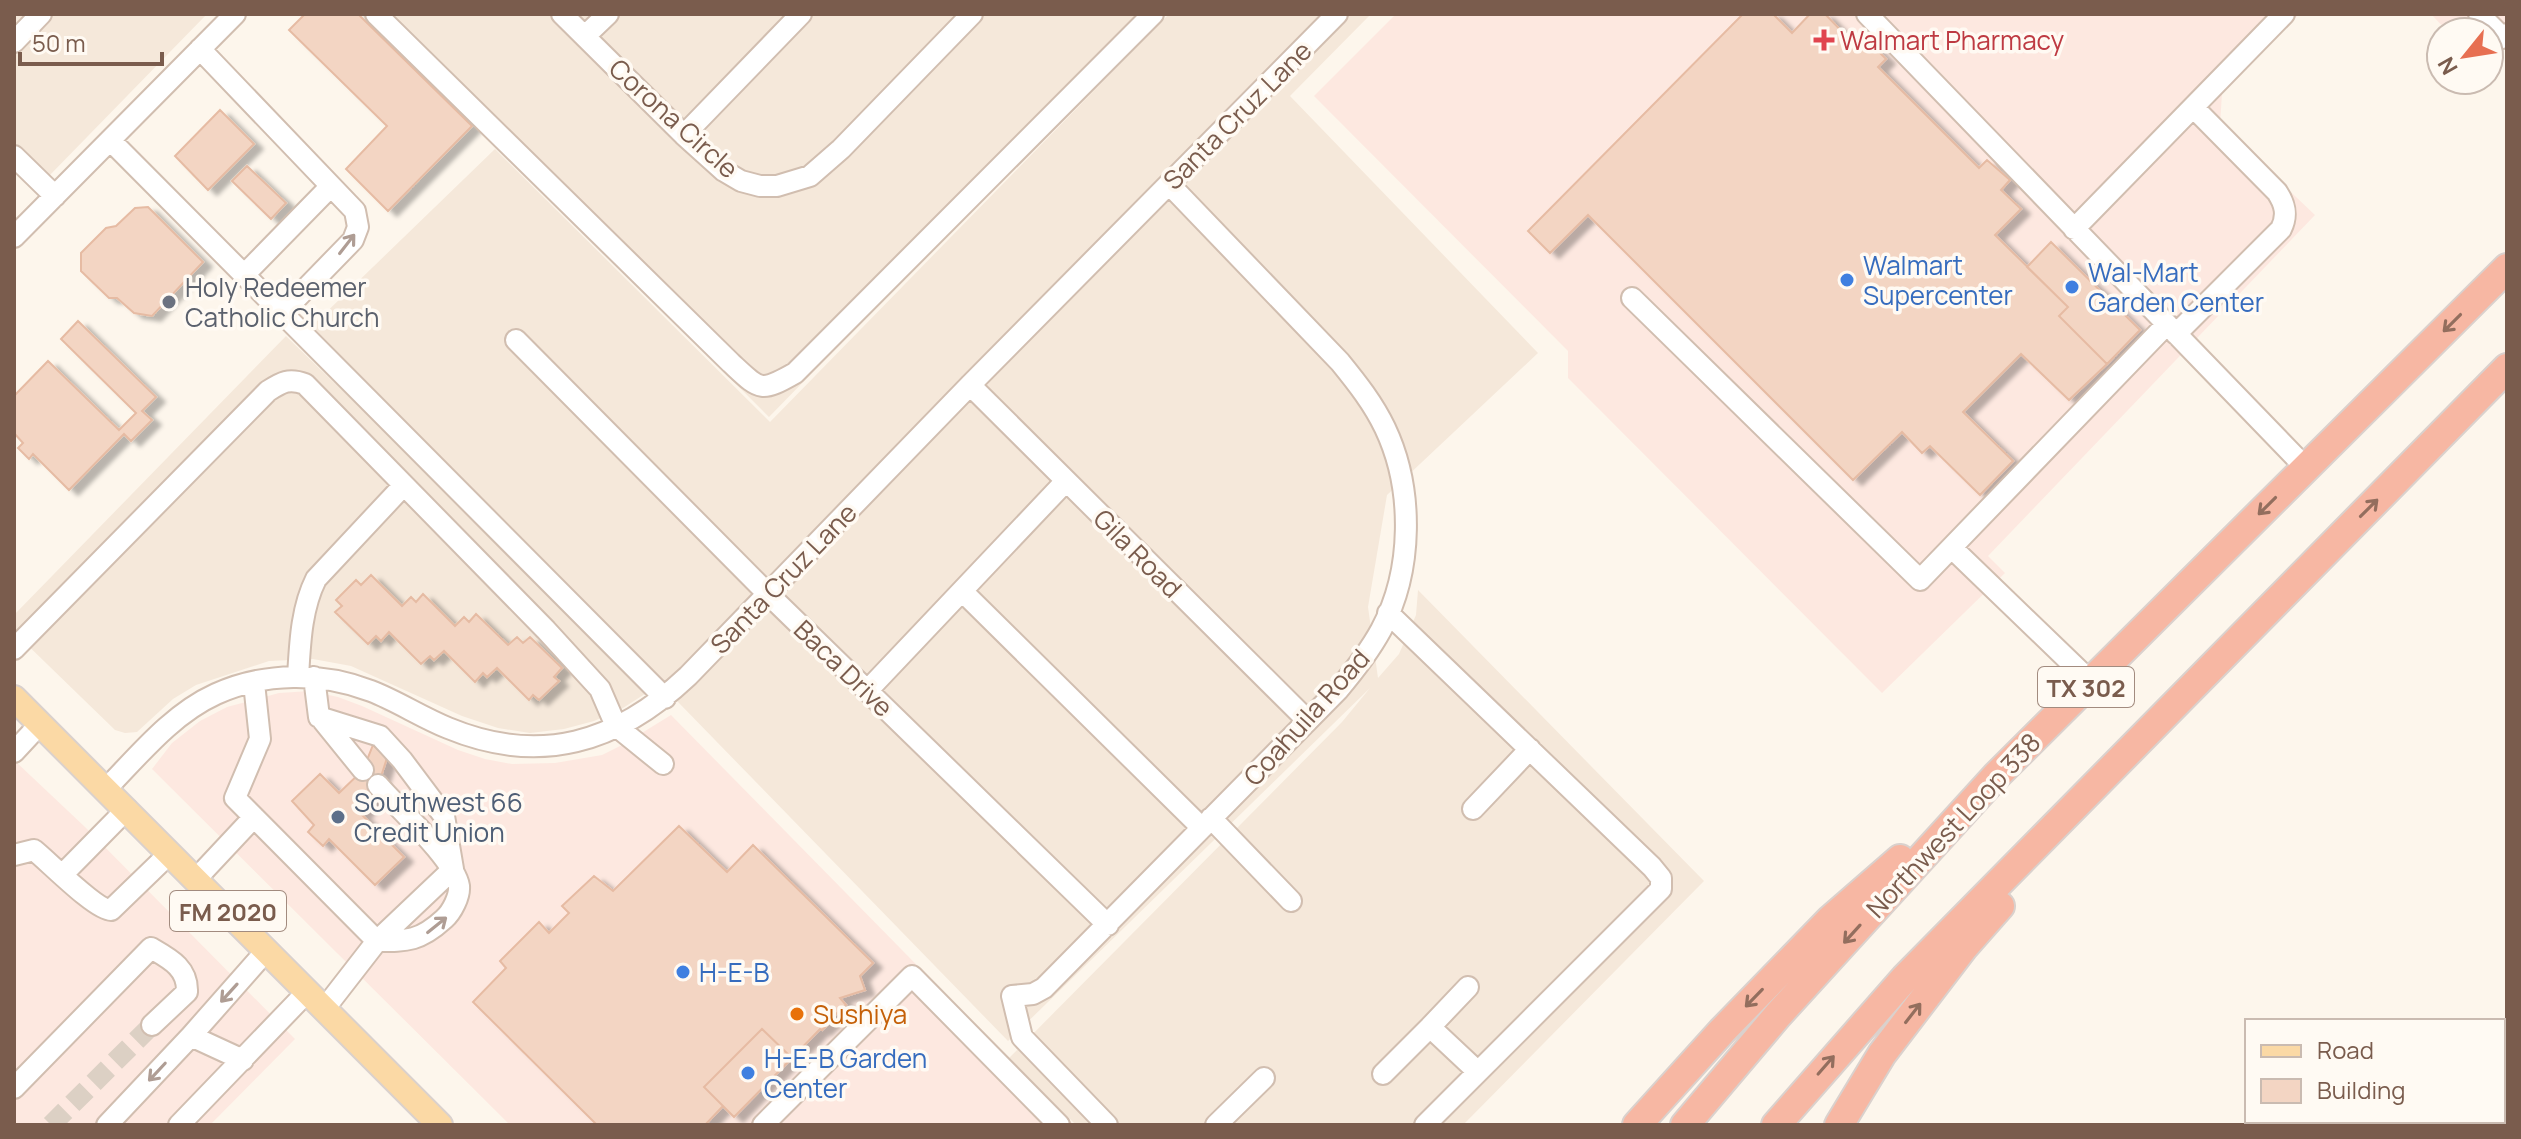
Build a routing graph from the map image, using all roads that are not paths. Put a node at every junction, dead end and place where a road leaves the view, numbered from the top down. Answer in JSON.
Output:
{"nodes":[{"id":1,"x":41,"y":14,"type":"edge"},
{"id":2,"x":235,"y":14,"type":"edge"},
{"id":3,"x":376,"y":14,"type":"edge"},
{"id":4,"x":562,"y":14,"type":"edge"},
{"id":5,"x":608,"y":14,"type":"edge"},
{"id":6,"x":801,"y":14,"type":"edge"},
{"id":7,"x":972,"y":14,"type":"edge"},
{"id":8,"x":1153,"y":14,"type":"edge"},
{"id":9,"x":1337,"y":14,"type":"edge"},
{"id":10,"x":1867,"y":14,"type":"edge"},
{"id":11,"x":2284,"y":14,"type":"edge"},
{"id":12,"x":2479,"y":14,"type":"edge"},
{"id":13,"x":2507,"y":34,"type":"edge"},
{"id":14,"x":585,"y":36,"type":"junction"},
{"id":15,"x":14,"y":42,"type":"edge"},
{"id":16,"x":200,"y":49,"type":"junction"},
{"id":17,"x":2193,"y":107,"type":"junction"},
{"id":18,"x":684,"y":135,"type":"junction"},
{"id":19,"x":110,"y":140,"type":"junction"},
{"id":20,"x":14,"y":156,"type":"edge"},
{"id":21,"x":1169,"y":184,"type":"junction"},
{"id":22,"x":331,"y":186,"type":"junction"},
{"id":23,"x":55,"y":196,"type":"junction"},
{"id":24,"x":2074,"y":229,"type":"junction"},
{"id":25,"x":14,"y":237,"type":"edge"},
{"id":26,"x":2507,"y":268,"type":"edge"},
{"id":27,"x":245,"y":274,"type":"junction"},
{"id":28,"x":1632,"y":298,"type":"dead end"},
{"id":29,"x":283,"y":312,"type":"junction"},
{"id":30,"x":2172,"y":329,"type":"junction"},
{"id":31,"x":516,"y":340,"type":"dead end"},
{"id":32,"x":2507,"y":368,"type":"edge"},
{"id":33,"x":970,"y":385,"type":"junction"},
{"id":34,"x":2306,"y":468,"type":"junction"},
{"id":35,"x":1066,"y":481,"type":"junction"},
{"id":36,"x":404,"y":485,"type":"junction"},
{"id":37,"x":1952,"y":548,"type":"junction"},
{"id":38,"x":962,"y":591,"type":"junction"},
{"id":39,"x":767,"y":593,"type":"junction"},
{"id":40,"x":1388,"y":613,"type":"junction"},
{"id":41,"x":2235,"y":643,"type":"junction"},
{"id":42,"x":14,"y":649,"type":"edge"},
{"id":43,"x":306,"y":677,"type":"junction"},
{"id":44,"x":2091,"y":682,"type":"junction"},
{"id":45,"x":254,"y":683,"type":"junction"},
{"id":46,"x":867,"y":691,"type":"junction"},
{"id":47,"x":14,"y":698,"type":"edge"},
{"id":48,"x":665,"y":698,"type":"junction"},
{"id":49,"x":319,"y":717,"type":"junction"},
{"id":50,"x":1307,"y":720,"type":"junction"},
{"id":51,"x":40,"y":724,"type":"junction"},
{"id":52,"x":616,"y":726,"type":"junction"},
{"id":53,"x":1530,"y":749,"type":"junction"},
{"id":54,"x":14,"y":752,"type":"edge"},
{"id":55,"x":663,"y":764,"type":"dead end"},
{"id":56,"x":363,"y":770,"type":"dead end"},
{"id":57,"x":1997,"y":775,"type":"junction"},
{"id":58,"x":378,"y":785,"type":"dead end"},
{"id":59,"x":106,"y":789,"type":"junction"},
{"id":60,"x":127,"y":809,"type":"junction"},
{"id":61,"x":1473,"y":809,"type":"dead end"},
{"id":62,"x":254,"y":817,"type":"junction"},
{"id":63,"x":1207,"y":823,"type":"junction"},
{"id":64,"x":170,"y":853,"type":"junction"},
{"id":65,"x":14,"y":855,"type":"edge"},
{"id":66,"x":453,"y":869,"type":"junction"},
{"id":67,"x":63,"y":874,"type":"junction"},
{"id":68,"x":196,"y":879,"type":"junction"},
{"id":69,"x":1291,"y":901,"type":"dead end"},
{"id":70,"x":1108,"y":925,"type":"junction"},
{"id":71,"x":377,"y":941,"type":"junction"},
{"id":72,"x":267,"y":950,"type":"junction"},
{"id":73,"x":1468,"y":987,"type":"dead end"},
{"id":74,"x":316,"y":1000,"type":"junction"},
{"id":75,"x":152,"y":1025,"type":"tunnel mouth"},
{"id":76,"x":1430,"y":1027,"type":"junction"},
{"id":77,"x":191,"y":1036,"type":"junction"},
{"id":78,"x":243,"y":1060,"type":"junction"},
{"id":79,"x":1478,"y":1072,"type":"junction"},
{"id":80,"x":1383,"y":1074,"type":"dead end"},
{"id":81,"x":1264,"y":1078,"type":"dead end"},
{"id":82,"x":14,"y":1088,"type":"edge"},
{"id":83,"x":1666,"y":1093,"type":"junction"},
{"id":84,"x":107,"y":1125,"type":"edge"},
{"id":85,"x":179,"y":1125,"type":"edge"},
{"id":86,"x":440,"y":1125,"type":"edge"},
{"id":87,"x":763,"y":1125,"type":"edge"},
{"id":88,"x":1059,"y":1125,"type":"edge"},
{"id":89,"x":1107,"y":1125,"type":"edge"},
{"id":90,"x":1216,"y":1125,"type":"edge"},
{"id":91,"x":1425,"y":1125,"type":"edge"},
{"id":92,"x":1623,"y":1125,"type":"edge"},
{"id":93,"x":1637,"y":1125,"type":"edge"},
{"id":94,"x":1685,"y":1125,"type":"edge"},
{"id":95,"x":1776,"y":1125,"type":"edge"},
{"id":96,"x":1839,"y":1125,"type":"edge"}],
"edges":[{"from":1,"to":15,"type":"street"},
{"from":2,"to":16,"type":"street"},
{"from":3,"to":8,"type":"street"},
{"from":4,"to":14,"type":"street","name":"Corona Circle"},
{"from":5,"to":14,"type":"street"},
{"from":6,"to":18,"type":"street"},
{"from":7,"to":18,"type":"street","name":"Corona Circle"},
{"from":9,"to":21,"type":"street","name":"Santa Cruz Lane"},
{"from":10,"to":24,"type":"street"},
{"from":11,"to":17,"type":"street"},
{"from":12,"to":13,"type":"street"},
{"from":14,"to":18,"type":"street","name":"Corona Circle"},
{"from":16,"to":19,"type":"street"},
{"from":16,"to":22,"type":"street"},
{"from":17,"to":24,"type":"street"},
{"from":17,"to":30,"type":"street"},
{"from":19,"to":23,"type":"street"},
{"from":19,"to":27,"type":"street"},
{"from":20,"to":23,"type":"street"},
{"from":21,"to":33,"type":"street","name":"Santa Cruz Lane"},
{"from":21,"to":40,"type":"street","name":"Coahuila Road"},
{"from":22,"to":27,"type":"street"},
{"from":29,"to":22,"type":"street","one_way":true},
{"from":23,"to":25,"type":"street"},
{"from":24,"to":30,"type":"street"},
{"from":26,"to":34,"type":"highway","name":"Northwest Loop 338","number":"TX 302","one_way":true},
{"from":27,"to":29,"type":"street"},
{"from":28,"to":37,"type":"street"},
{"from":29,"to":48,"type":"street"},
{"from":30,"to":34,"type":"street"},
{"from":30,"to":37,"type":"street"},
{"from":31,"to":39,"type":"street","name":"Baca Drive"},
{"from":41,"to":32,"type":"highway","number":"TX 302","one_way":true},
{"from":33,"to":35,"type":"street","name":"Gila Road"},
{"from":33,"to":39,"type":"street","name":"Santa Cruz Lane"},
{"from":34,"to":44,"type":"highway","name":"Northwest Loop 338","number":"TX 302","one_way":true},
{"from":35,"to":38,"type":"street"},
{"from":35,"to":50,"type":"street","name":"Gila Road"},
{"from":36,"to":42,"type":"street"},
{"from":36,"to":43,"type":"street"},
{"from":36,"to":52,"type":"street"},
{"from":37,"to":44,"type":"street"},
{"from":38,"to":46,"type":"street"},
{"from":38,"to":63,"type":"street"},
{"from":39,"to":46,"type":"street","name":"Baca Drive"},
{"from":39,"to":48,"type":"street","name":"Santa Cruz Lane"},
{"from":40,"to":50,"type":"street","name":"Coahuila Road"},
{"from":40,"to":53,"type":"street"},
{"from":95,"to":41,"type":"highway","number":"TX 302","one_way":true},
{"from":96,"to":41,"type":"highway","one_way":true},
{"from":43,"to":45,"type":"street","name":"Santa Cruz Lane"},
{"from":43,"to":49,"type":"street"},
{"from":43,"to":52,"type":"street","name":"Santa Cruz Lane"},
{"from":44,"to":57,"type":"highway","name":"Northwest Loop 338","number":"TX 302"},
{"from":45,"to":59,"type":"street","name":"Santa Cruz Lane"},
{"from":45,"to":62,"type":"street"},
{"from":46,"to":70,"type":"street","name":"Baca Drive"},
{"from":47,"to":51,"type":"main road","number":"FM 2020"},
{"from":48,"to":52,"type":"street","name":"Santa Cruz Lane"},
{"from":49,"to":56,"type":"street"},
{"from":49,"to":66,"type":"street"},
{"from":50,"to":63,"type":"street","name":"Coahuila Road"},
{"from":51,"to":54,"type":"street"},
{"from":51,"to":59,"type":"main road","number":"FM 2020"},
{"from":52,"to":55,"type":"street"},
{"from":53,"to":61,"type":"street"},
{"from":53,"to":79,"type":"street"},
{"from":57,"to":83,"type":"highway","one_way":true},
{"from":57,"to":94,"type":"highway","name":"Northwest Loop 338","number":"TX 302","one_way":true},
{"from":58,"to":66,"type":"street"},
{"from":59,"to":60,"type":"main road","number":"FM 2020"},
{"from":60,"to":64,"type":"main road","number":"FM 2020"},
{"from":60,"to":67,"type":"street"},
{"from":62,"to":68,"type":"street"},
{"from":62,"to":71,"type":"street"},
{"from":63,"to":69,"type":"street"},
{"from":63,"to":70,"type":"street","name":"Coahuila Road"},
{"from":64,"to":67,"type":"street"},
{"from":64,"to":68,"type":"main road","number":"FM 2020"},
{"from":65,"to":67,"type":"street"},
{"from":66,"to":71,"type":"street"},
{"from":71,"to":66,"type":"street","one_way":true},
{"from":68,"to":72,"type":"main road","number":"FM 2020"},
{"from":70,"to":89,"type":"street","name":"Coahuila Road"},
{"from":71,"to":74,"type":"street"},
{"from":72,"to":74,"type":"main road","number":"FM 2020"},
{"from":72,"to":77,"type":"street","one_way":true},
{"from":73,"to":76,"type":"street"},
{"from":74,"to":78,"type":"street"},
{"from":74,"to":86,"type":"main road","number":"FM 2020"},
{"from":75,"to":82,"type":"street"},
{"from":76,"to":79,"type":"street"},
{"from":76,"to":80,"type":"street"},
{"from":77,"to":78,"type":"street"},
{"from":77,"to":84,"type":"street","one_way":true},
{"from":78,"to":85,"type":"street"},
{"from":79,"to":91,"type":"street"},
{"from":81,"to":90,"type":"street"},
{"from":83,"to":92,"type":"highway"},
{"from":83,"to":93,"type":"highway"},
{"from":87,"to":88,"type":"street"}]}
